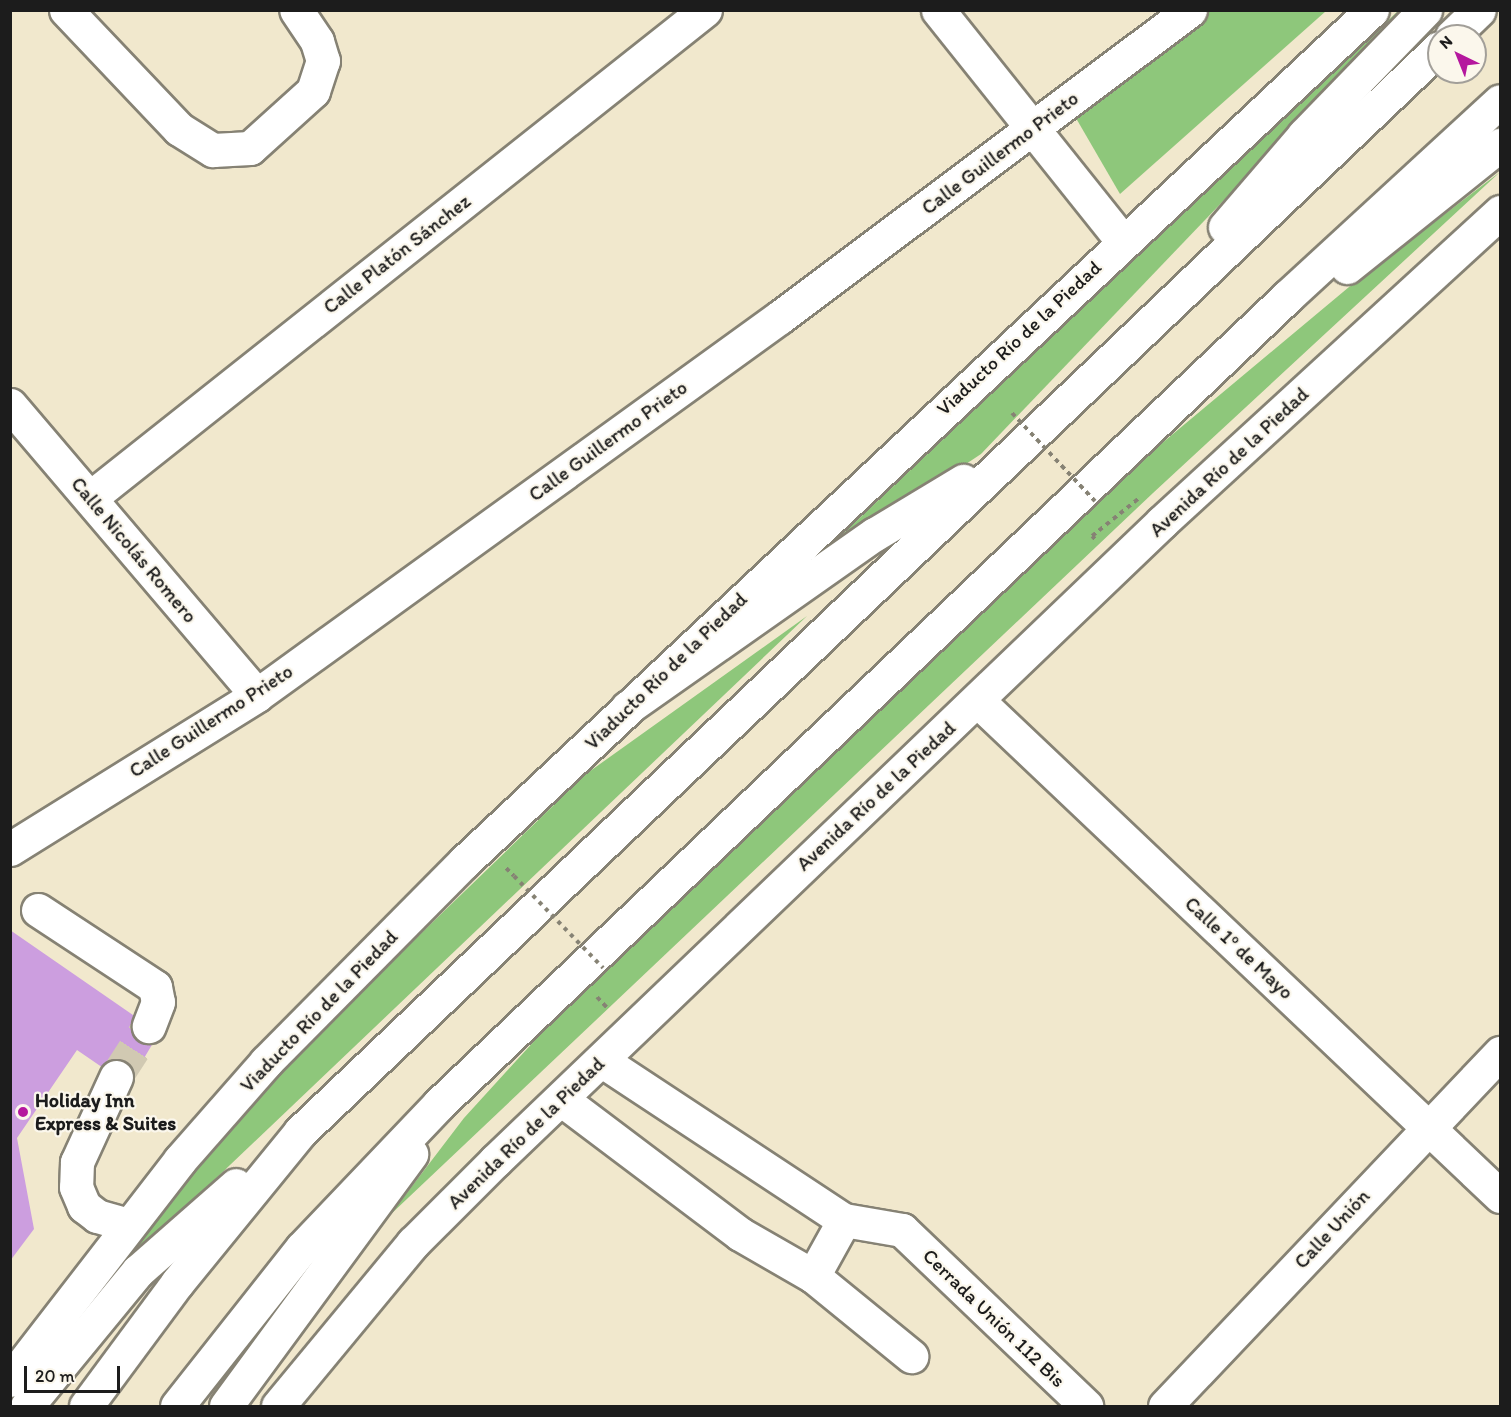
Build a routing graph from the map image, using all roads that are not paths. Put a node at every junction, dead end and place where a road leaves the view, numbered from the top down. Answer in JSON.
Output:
{"nodes":[{"id":1,"x":66,"y":10,"type":"edge"},
{"id":2,"x":296,"y":10,"type":"edge"},
{"id":3,"x":705,"y":10,"type":"edge"},
{"id":4,"x":938,"y":10,"type":"edge"},
{"id":5,"x":1190,"y":10,"type":"edge"},
{"id":6,"x":1372,"y":10,"type":"edge"},
{"id":7,"x":1425,"y":10,"type":"edge"},
{"id":8,"x":1479,"y":10,"type":"edge"},
{"id":9,"x":1464,"y":24,"type":"edge"},
{"id":10,"x":1427,"y":59,"type":"edge"},
{"id":11,"x":1500,"y":101,"type":"edge"},
{"id":12,"x":1032,"y":130,"type":"junction"},
{"id":13,"x":1500,"y":145,"type":"edge"},
{"id":14,"x":1500,"y":212,"type":"edge"},
{"id":15,"x":1123,"y":242,"type":"junction"},
{"id":16,"x":1287,"y":297,"type":"junction"},
{"id":17,"x":1160,"y":311,"type":"junction"},
{"id":18,"x":10,"y":405,"type":"edge"},
{"id":19,"x":1014,"y":451,"type":"junction"},
{"id":20,"x":90,"y":498,"type":"junction"},
{"id":21,"x":257,"y":695,"type":"junction"},
{"id":22,"x":977,"y":700,"type":"junction"},
{"id":23,"x":627,"y":708,"type":"junction"},
{"id":24,"x":10,"y":849,"type":"edge"},
{"id":25,"x":38,"y":910,"type":"dead end"},
{"id":26,"x":149,"y":1026,"type":"tunnel mouth"},
{"id":27,"x":1500,"y":1053,"type":"edge"},
{"id":28,"x":601,"y":1060,"type":"junction"},
{"id":29,"x":116,"y":1077,"type":"tunnel mouth"},
{"id":30,"x":561,"y":1098,"type":"junction"},
{"id":31,"x":439,"y":1104,"type":"junction"},
{"id":32,"x":1429,"y":1126,"type":"junction"},
{"id":33,"x":300,"y":1132,"type":"junction"},
{"id":34,"x":1500,"y":1196,"type":"edge"},
{"id":35,"x":844,"y":1220,"type":"junction"},
{"id":36,"x":129,"y":1225,"type":"junction"},
{"id":37,"x":813,"y":1276,"type":"junction"},
{"id":38,"x":911,"y":1356,"type":"dead end"},
{"id":39,"x":10,"y":1380,"type":"edge"},
{"id":40,"x":27,"y":1407,"type":"edge"},
{"id":41,"x":86,"y":1407,"type":"edge"},
{"id":42,"x":177,"y":1407,"type":"edge"},
{"id":43,"x":226,"y":1407,"type":"edge"},
{"id":44,"x":278,"y":1407,"type":"edge"},
{"id":45,"x":1086,"y":1407,"type":"edge"},
{"id":46,"x":1165,"y":1407,"type":"edge"}],
"edges":[{"from":1,"to":2,"type":"main road"},
{"from":3,"to":20,"type":"main road","name":"Calle Platón Sánchez"},
{"from":4,"to":12,"type":"main road"},
{"from":5,"to":12,"type":"main road","name":"Calle Guillermo Prieto"},
{"from":6,"to":15,"type":"main road","name":"Viaducto Río de la Piedad"},
{"from":7,"to":17,"type":"main road"},
{"from":8,"to":9,"type":"main road"},
{"from":10,"to":17,"type":"main road"},
{"from":11,"to":16,"type":"main road"},
{"from":12,"to":15,"type":"main road"},
{"from":12,"to":21,"type":"main road","name":"Calle Guillermo Prieto"},
{"from":13,"to":16,"type":"main road"},
{"from":14,"to":22,"type":"main road","name":"Avenida Río de la Piedad"},
{"from":15,"to":23,"type":"main road","name":"Viaducto Río de la Piedad"},
{"from":16,"to":31,"type":"main road"},
{"from":17,"to":19,"type":"main road"},
{"from":18,"to":20,"type":"main road","name":"Calle Nicolás Romero"},
{"from":19,"to":23,"type":"main road"},
{"from":19,"to":33,"type":"main road"},
{"from":20,"to":21,"type":"main road","name":"Calle Nicolás Romero"},
{"from":21,"to":24,"type":"main road","name":"Calle Guillermo Prieto"},
{"from":22,"to":28,"type":"main road","name":"Avenida Río de la Piedad"},
{"from":22,"to":32,"type":"main road","name":"Calle 1º de Mayo"},
{"from":23,"to":36,"type":"main road","name":"Viaducto Río de la Piedad"},
{"from":25,"to":26,"type":"main road"},
{"from":27,"to":32,"type":"main road","name":"Calle Unión"},
{"from":28,"to":30,"type":"main road","name":"Avenida Río de la Piedad"},
{"from":28,"to":35,"type":"main road"},
{"from":29,"to":36,"type":"main road"},
{"from":30,"to":37,"type":"main road"},
{"from":30,"to":44,"type":"main road","name":"Avenida Río de la Piedad"},
{"from":31,"to":42,"type":"main road"},
{"from":31,"to":43,"type":"main road"},
{"from":32,"to":34,"type":"main road","name":"Calle 1º de Mayo"},
{"from":32,"to":46,"type":"main road","name":"Calle Unión"},
{"from":33,"to":40,"type":"main road"},
{"from":33,"to":41,"type":"main road"},
{"from":35,"to":37,"type":"main road"},
{"from":35,"to":45,"type":"main road","name":"Cerrada Unión 112 Bis"},
{"from":36,"to":39,"type":"main road","name":"Viaducto Río de la Piedad"},
{"from":37,"to":38,"type":"main road"}]}
